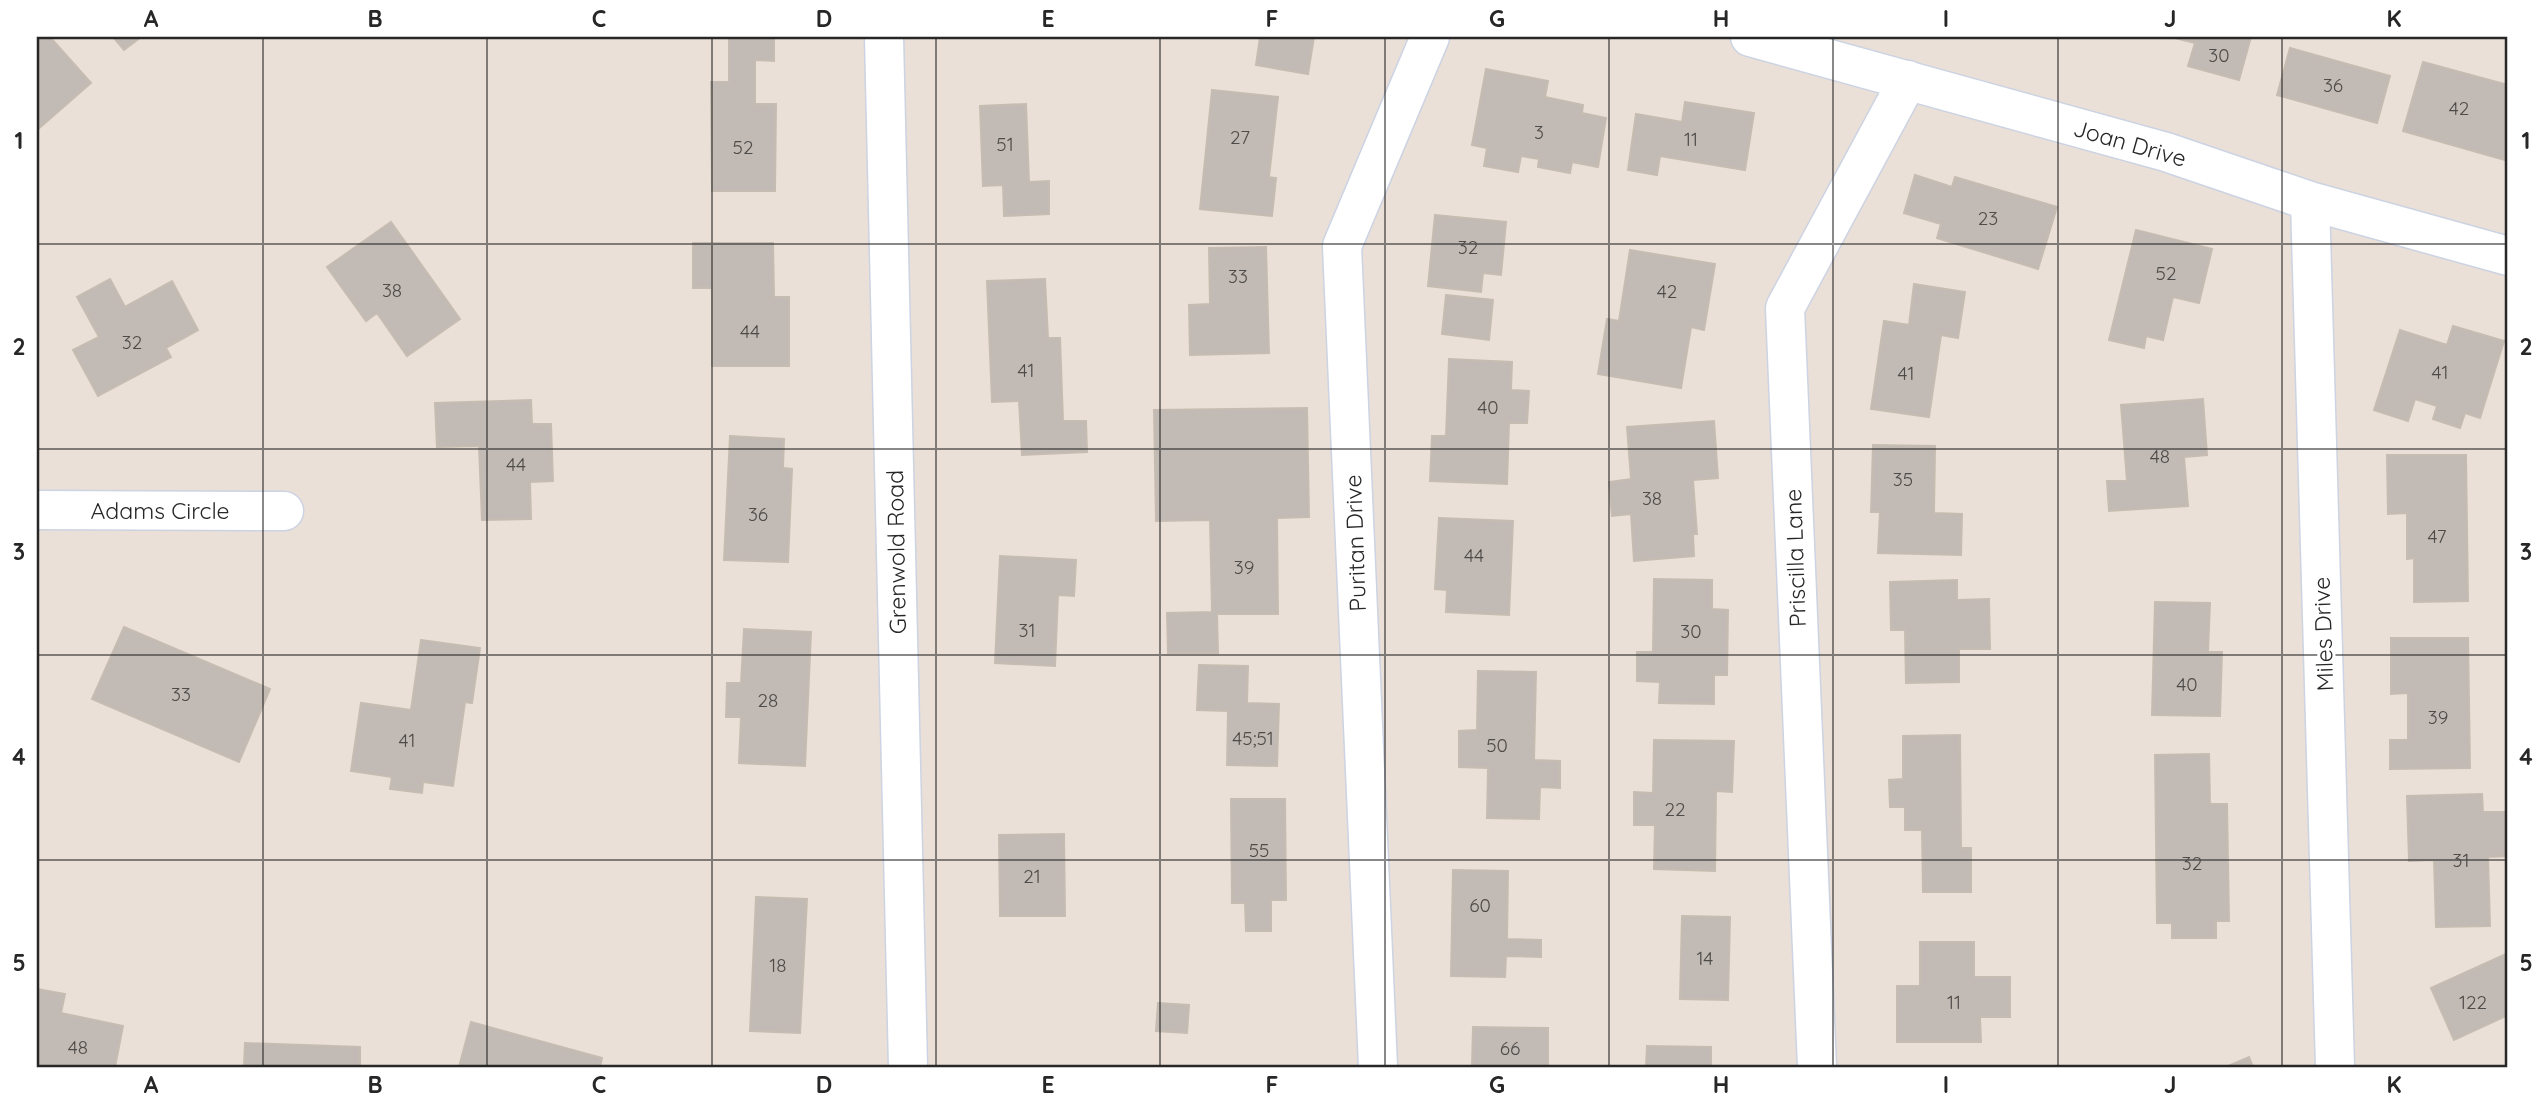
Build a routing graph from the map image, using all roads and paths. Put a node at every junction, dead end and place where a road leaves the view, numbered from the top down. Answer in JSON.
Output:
{"nodes":[{"id":1,"x":884,"y":37,"type":"edge"},
{"id":2,"x":1430,"y":37,"type":"edge"},
{"id":3,"x":1750,"y":37,"type":"edge"},
{"id":4,"x":1908,"y":80,"type":"junction"},
{"id":5,"x":2310,"y":201,"type":"junction"},
{"id":6,"x":2508,"y":256,"type":"edge"},
{"id":7,"x":37,"y":510,"type":"edge"},
{"id":8,"x":284,"y":511,"type":"dead end"},
{"id":9,"x":908,"y":1067,"type":"edge"},
{"id":10,"x":1378,"y":1067,"type":"edge"},
{"id":11,"x":1817,"y":1067,"type":"edge"},
{"id":12,"x":2335,"y":1067,"type":"edge"}],
"edges":[{"from":1,"to":9,"type":"street","name":"Grenwold Road"},
{"from":2,"to":10,"type":"street","name":"Puritan Drive"},
{"from":3,"to":4,"type":"street","name":"Joan Drive"},
{"from":4,"to":5,"type":"street","name":"Joan Drive"},
{"from":4,"to":11,"type":"street","name":"Priscilla Lane"},
{"from":5,"to":6,"type":"street","name":"Joan Drive"},
{"from":5,"to":12,"type":"street","name":"Miles Drive"},
{"from":7,"to":8,"type":"street","name":"Adams Circle"}]}
